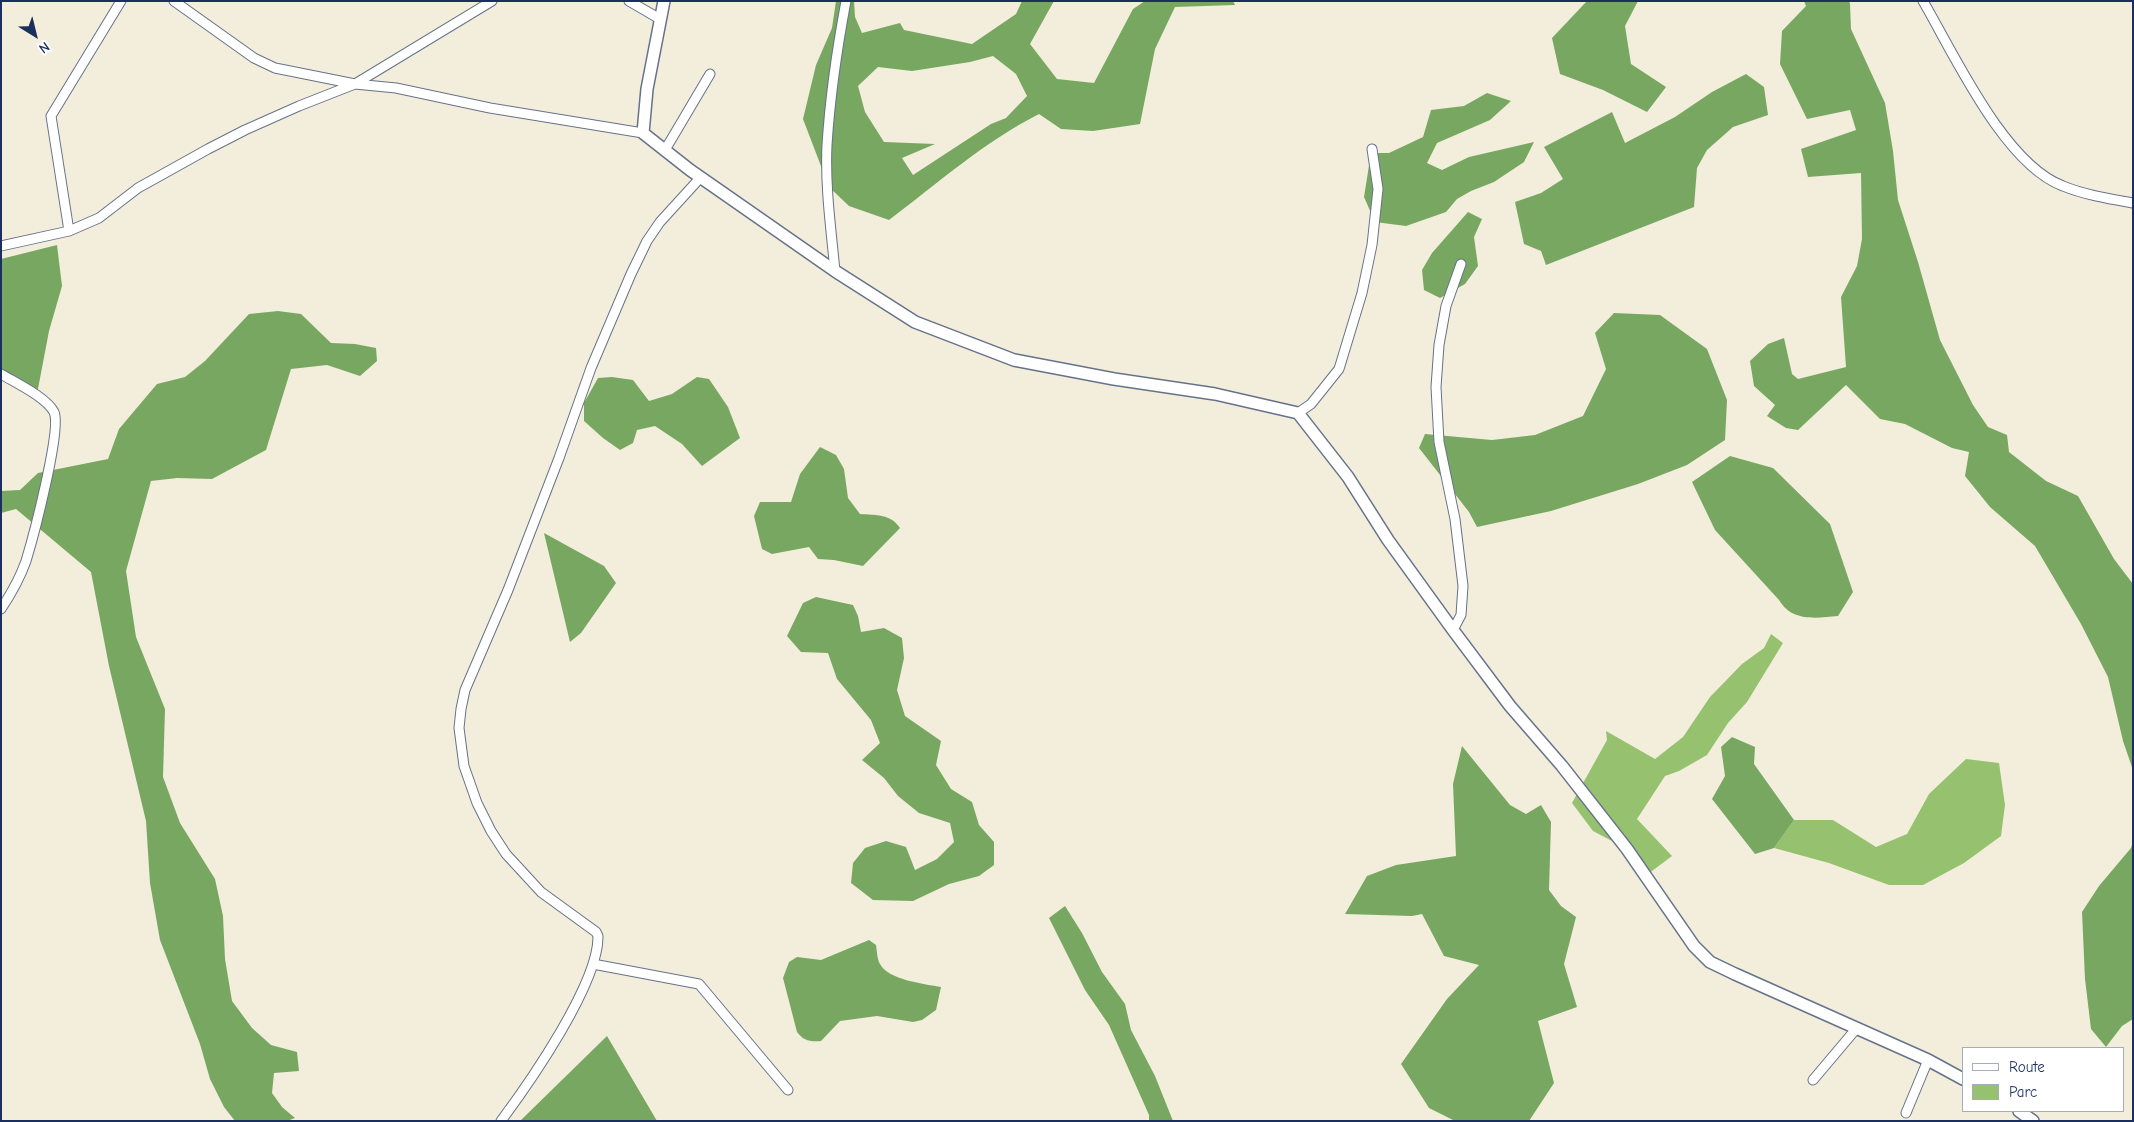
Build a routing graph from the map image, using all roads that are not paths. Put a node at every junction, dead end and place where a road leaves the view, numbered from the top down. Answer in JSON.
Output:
{"nodes":[{"id":1,"x":121,"y":1,"type":"edge"},
{"id":2,"x":174,"y":1,"type":"edge"},
{"id":3,"x":492,"y":1,"type":"edge"},
{"id":4,"x":629,"y":1,"type":"edge"},
{"id":5,"x":664,"y":1,"type":"edge"},
{"id":6,"x":846,"y":1,"type":"edge"},
{"id":7,"x":1923,"y":1,"type":"edge"},
{"id":8,"x":660,"y":19,"type":"junction"},
{"id":9,"x":710,"y":74,"type":"dead end"},
{"id":10,"x":355,"y":84,"type":"junction"},
{"id":11,"x":643,"y":133,"type":"junction"},
{"id":12,"x":1372,"y":149,"type":"dead end"},
{"id":13,"x":665,"y":150,"type":"junction"},
{"id":14,"x":701,"y":177,"type":"junction"},
{"id":15,"x":2133,"y":204,"type":"edge"},
{"id":16,"x":69,"y":231,"type":"junction"},
{"id":17,"x":1,"y":246,"type":"edge"},
{"id":18,"x":1461,"y":264,"type":"dead end"},
{"id":19,"x":834,"y":271,"type":"junction"},
{"id":20,"x":1,"y":374,"type":"edge"},
{"id":21,"x":1298,"y":413,"type":"junction"},
{"id":22,"x":1,"y":609,"type":"edge"},
{"id":23,"x":1453,"y":630,"type":"junction"},
{"id":24,"x":593,"y":964,"type":"junction"},
{"id":25,"x":1856,"y":1029,"type":"junction"},
{"id":26,"x":1928,"y":1060,"type":"junction"},
{"id":27,"x":1962,"y":1078,"type":"edge"},
{"id":28,"x":1813,"y":1080,"type":"dead end"},
{"id":29,"x":788,"y":1090,"type":"dead end"},
{"id":30,"x":2020,"y":1112,"type":"edge"},
{"id":31,"x":1906,"y":1113,"type":"dead end"},
{"id":32,"x":501,"y":1121,"type":"edge"},
{"id":33,"x":2033,"y":1121,"type":"edge"}],
"edges":[{"from":1,"to":16,"type":"street"},
{"from":2,"to":10,"type":"street"},
{"from":3,"to":10,"type":"street"},
{"from":4,"to":8,"type":"street"},
{"from":5,"to":8,"type":"street"},
{"from":6,"to":19,"type":"street"},
{"from":7,"to":15,"type":"street"},
{"from":8,"to":11,"type":"street"},
{"from":9,"to":13,"type":"street"},
{"from":10,"to":11,"type":"street"},
{"from":10,"to":16,"type":"street"},
{"from":11,"to":13,"type":"street"},
{"from":12,"to":21,"type":"street"},
{"from":13,"to":14,"type":"street"},
{"from":14,"to":19,"type":"street"},
{"from":14,"to":24,"type":"street"},
{"from":16,"to":17,"type":"street"},
{"from":18,"to":23,"type":"street"},
{"from":19,"to":21,"type":"street"},
{"from":20,"to":22,"type":"street"},
{"from":21,"to":23,"type":"street"},
{"from":23,"to":25,"type":"street"},
{"from":24,"to":29,"type":"street"},
{"from":24,"to":32,"type":"street"},
{"from":25,"to":26,"type":"street"},
{"from":25,"to":28,"type":"street"},
{"from":26,"to":27,"type":"street"},
{"from":26,"to":31,"type":"street"},
{"from":30,"to":33,"type":"street"}]}
